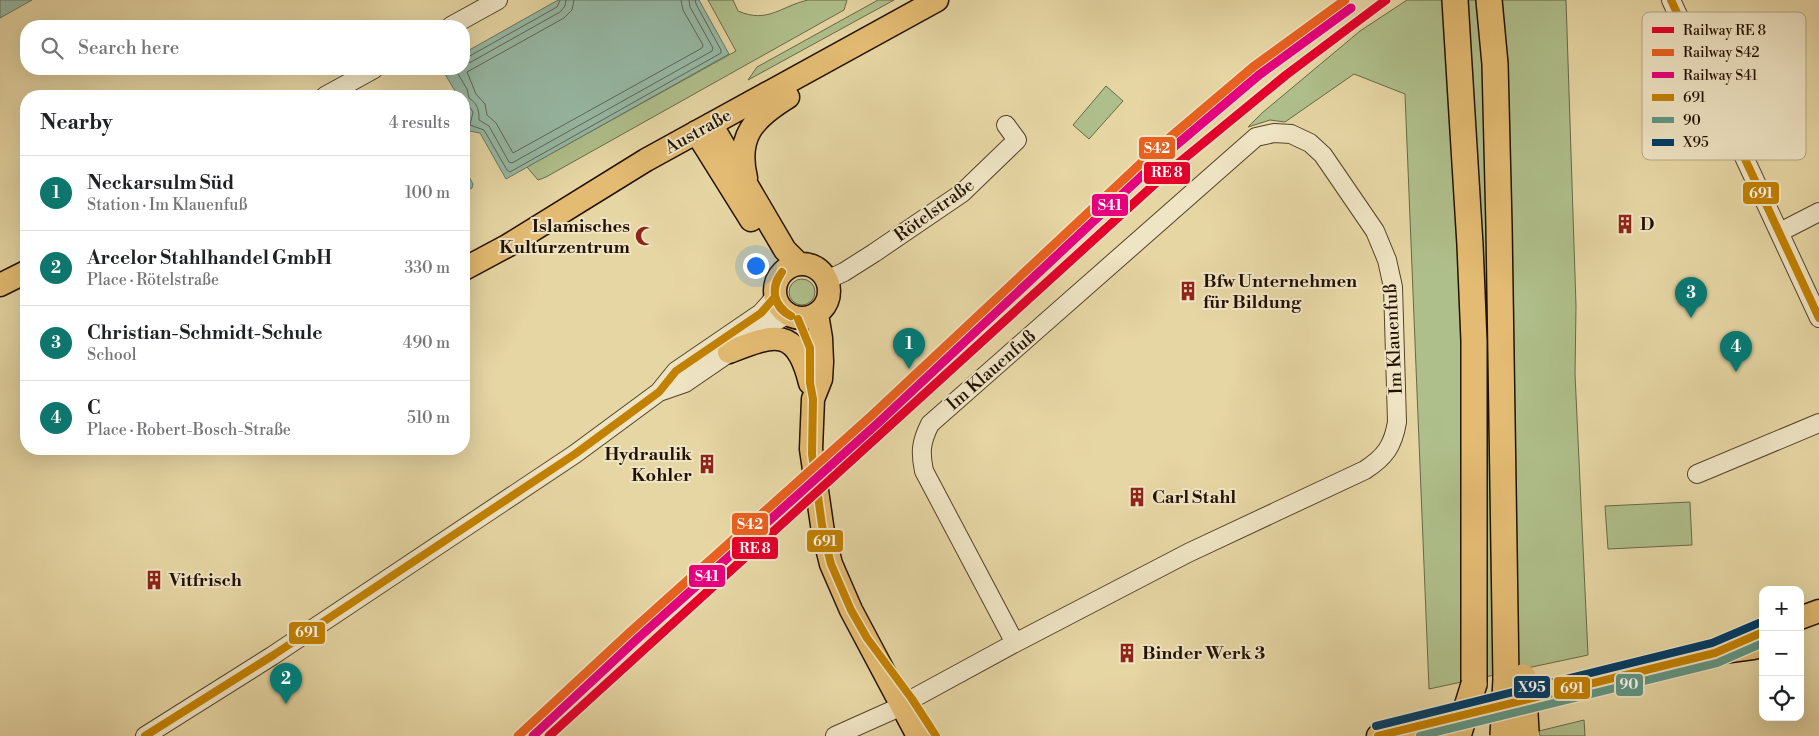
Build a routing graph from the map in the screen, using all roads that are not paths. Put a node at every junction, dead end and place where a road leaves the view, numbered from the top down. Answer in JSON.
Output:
{"nodes":[{"id":1,"x":498,"y":0,"type":"edge"},
{"id":2,"x":937,"y":0,"type":"edge"},
{"id":3,"x":1671,"y":0,"type":"edge"},
{"id":4,"x":1489,"y":1,"type":"edge"},
{"id":5,"x":1455,"y":5,"type":"edge"},
{"id":6,"x":1677,"y":12,"type":"edge"},
{"id":7,"x":462,"y":20,"type":"edge"},
{"id":8,"x":814,"y":67,"type":"junction"},
{"id":9,"x":363,"y":75,"type":"edge"},
{"id":10,"x":336,"y":90,"type":"edge"},
{"id":11,"x":1006,"y":125,"type":"dead end"},
{"id":12,"x":704,"y":128,"type":"junction"},
{"id":13,"x":1746,"y":160,"type":"edge"},
{"id":14,"x":748,"y":185,"type":"junction"},
{"id":15,"x":1819,"y":212,"type":"edge"},
{"id":16,"x":1780,"y":232,"type":"junction"},
{"id":17,"x":799,"y":264,"type":"junction"},
{"id":18,"x":470,"y":266,"type":"edge"},
{"id":19,"x":780,"y":274,"type":"junction"},
{"id":20,"x":20,"y":275,"type":"edge"},
{"id":21,"x":827,"y":280,"type":"junction"},
{"id":22,"x":0,"y":285,"type":"edge"},
{"id":23,"x":794,"y":311,"type":"junction"},
{"id":24,"x":1819,"y":318,"type":"edge"},
{"id":25,"x":729,"y":352,"type":"junction"},
{"id":26,"x":812,"y":391,"type":"junction"},
{"id":27,"x":659,"y":392,"type":"junction"},
{"id":28,"x":1819,"y":423,"type":"edge"},
{"id":29,"x":1697,"y":474,"type":"dead end"},
{"id":30,"x":1819,"y":611,"type":"edge"},
{"id":31,"x":1804,"y":617,"type":"edge"},
{"id":32,"x":1819,"y":628,"type":"edge"},
{"id":33,"x":1804,"y":633,"type":"edge"},
{"id":34,"x":1759,"y":634,"type":"edge"},
{"id":35,"x":1015,"y":643,"type":"junction"},
{"id":36,"x":1759,"y":647,"type":"edge"},
{"id":37,"x":1715,"y":653,"type":"junction"},
{"id":38,"x":1474,"y":684,"type":"junction"},
{"id":39,"x":908,"y":714,"type":"edge"},
{"id":40,"x":1515,"y":735,"type":"edge"},
{"id":41,"x":145,"y":736,"type":"edge"},
{"id":42,"x":835,"y":736,"type":"edge"},
{"id":43,"x":918,"y":736,"type":"edge"},
{"id":44,"x":936,"y":736,"type":"edge"},
{"id":45,"x":1378,"y":736,"type":"edge"},
{"id":46,"x":1458,"y":736,"type":"edge"},
{"id":47,"x":1473,"y":736,"type":"edge"}],
"edges":[{"from":1,"to":7,"type":"street"},
{"from":2,"to":8,"type":"main road","name":"Austraße"},
{"from":3,"to":6,"type":"street"},
{"from":4,"to":40,"type":"highway","bridge":true},
{"from":5,"to":38,"type":"highway"},
{"from":8,"to":12,"type":"main road","name":"Austraße"},
{"from":8,"to":14,"type":"main road"},
{"from":9,"to":10,"type":"street"},
{"from":11,"to":21,"type":"street","name":"Rötelstraße"},
{"from":12,"to":14,"type":"main road"},
{"from":12,"to":18,"type":"main road","name":"Austraße"},
{"from":12,"to":19,"type":"main road"},
{"from":13,"to":16,"type":"street"},
{"from":14,"to":17,"type":"main road"},
{"from":15,"to":16,"type":"street"},
{"from":16,"to":24,"type":"street"},
{"from":17,"to":19,"type":"main road"},
{"from":17,"to":21,"type":"main road"},
{"from":19,"to":23,"type":"main road"},
{"from":20,"to":22,"type":"main road"},
{"from":21,"to":23,"type":"main road"},
{"from":23,"to":25,"type":"street"},
{"from":23,"to":26,"type":"main road"},
{"from":23,"to":27,"type":"street"},
{"from":25,"to":26,"type":"main road"},
{"from":25,"to":27,"type":"street"},
{"from":26,"to":39,"type":"main road"},
{"from":27,"to":41,"type":"street"},
{"from":28,"to":29,"type":"street"},
{"from":30,"to":31,"type":"main road"},
{"from":32,"to":33,"type":"main road"},
{"from":34,"to":37,"type":"main road"},
{"from":35,"to":35,"type":"street","name":"Im Klauenfuß"},
{"from":35,"to":39,"type":"street","name":"Im Klauenfuß"},
{"from":36,"to":37,"type":"main road"},
{"from":37,"to":45,"type":"main road"},
{"from":38,"to":46,"type":"highway","bridge":true},
{"from":38,"to":47,"type":"highway","bridge":true},
{"from":39,"to":42,"type":"street","name":"Im Klauenfuß"},
{"from":39,"to":43,"type":"main road"},
{"from":39,"to":44,"type":"main road"}]}
